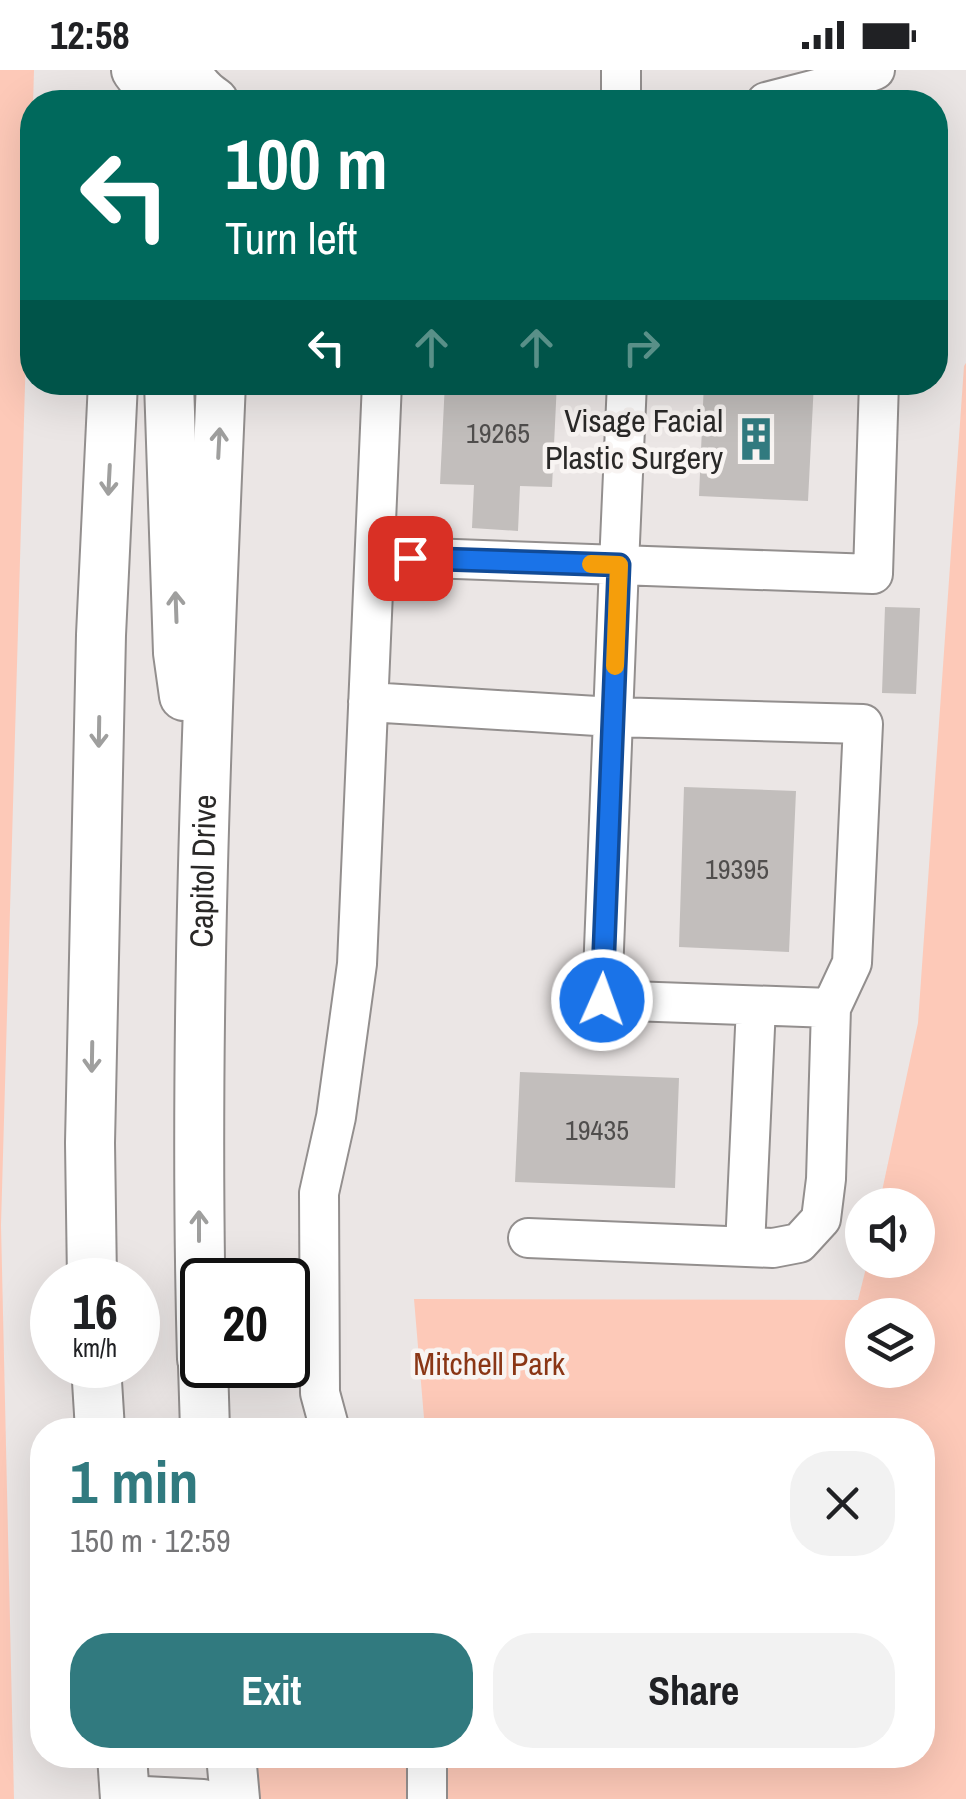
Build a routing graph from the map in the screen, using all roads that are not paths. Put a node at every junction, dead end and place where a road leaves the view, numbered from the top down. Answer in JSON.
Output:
{"nodes":[{"id":1,"x":133,"y":70,"type":"edge"},
{"id":2,"x":146,"y":70,"type":"edge"},
{"id":3,"x":874,"y":70,"type":"edge"},
{"id":4,"x":150,"y":90,"type":"edge"},
{"id":5,"x":183,"y":90,"type":"edge"},
{"id":6,"x":813,"y":90,"type":"edge"},
{"id":7,"x":113,"y":395,"type":"edge"},
{"id":8,"x":168,"y":395,"type":"edge"},
{"id":9,"x":221,"y":395,"type":"edge"},
{"id":10,"x":381,"y":395,"type":"edge"},
{"id":11,"x":626,"y":395,"type":"edge"},
{"id":12,"x":879,"y":395,"type":"edge"},
{"id":13,"x":374,"y":556,"type":"junction"},
{"id":14,"x":619,"y":565,"type":"junction"},
{"id":15,"x":368,"y":702,"type":"junction"},
{"id":16,"x":613,"y":717,"type":"junction"},
{"id":17,"x":204,"y":842,"type":"junction"},
{"id":18,"x":756,"y":1006,"type":"junction"},
{"id":19,"x":831,"y":1008,"type":"junction"},
{"id":20,"x":528,"y":1238,"type":"dead end"},
{"id":21,"x":745,"y":1247,"type":"junction"},
{"id":22,"x":92,"y":1258,"type":"edge"},
{"id":23,"x":201,"y":1258,"type":"edge"},
{"id":24,"x":97,"y":1388,"type":"edge"},
{"id":25,"x":203,"y":1388,"type":"edge"},
{"id":26,"x":99,"y":1418,"type":"edge"},
{"id":27,"x":204,"y":1418,"type":"edge"},
{"id":28,"x":327,"y":1418,"type":"edge"},
{"id":29,"x":232,"y":1768,"type":"edge"},
{"id":30,"x":427,"y":1768,"type":"edge"},
{"id":31,"x":124,"y":1783,"type":"edge"},
{"id":32,"x":204,"y":1799,"type":"edge"},
{"id":33,"x":236,"y":1799,"type":"edge"},
{"id":34,"x":427,"y":1799,"type":"edge"}],
"edges":[{"from":1,"to":4,"type":"main road"},
{"from":2,"to":5,"type":"street"},
{"from":3,"to":6,"type":"street"},
{"from":7,"to":22,"type":"main road","one_way":true},
{"from":17,"to":8,"type":"main road","one_way":true},
{"from":17,"to":9,"type":"main road","name":"Capitol Drive","one_way":true},
{"from":10,"to":13,"type":"street"},
{"from":11,"to":14,"type":"street"},
{"from":12,"to":14,"type":"street"},
{"from":13,"to":14,"type":"street"},
{"from":13,"to":15,"type":"street"},
{"from":14,"to":16,"type":"street"},
{"from":15,"to":16,"type":"street"},
{"from":15,"to":28,"type":"street"},
{"from":16,"to":18,"type":"street"},
{"from":16,"to":19,"type":"street"},
{"from":23,"to":17,"type":"main road","name":"Capitol Drive","one_way":true},
{"from":18,"to":19,"type":"street"},
{"from":18,"to":21,"type":"street"},
{"from":19,"to":21,"type":"street"},
{"from":20,"to":21,"type":"street"},
{"from":24,"to":26,"type":"main road"},
{"from":25,"to":27,"type":"main road","name":"Capitol Drive"},
{"from":29,"to":33,"type":"main road"},
{"from":30,"to":34,"type":"street"},
{"from":31,"to":32,"type":"street"}]}
